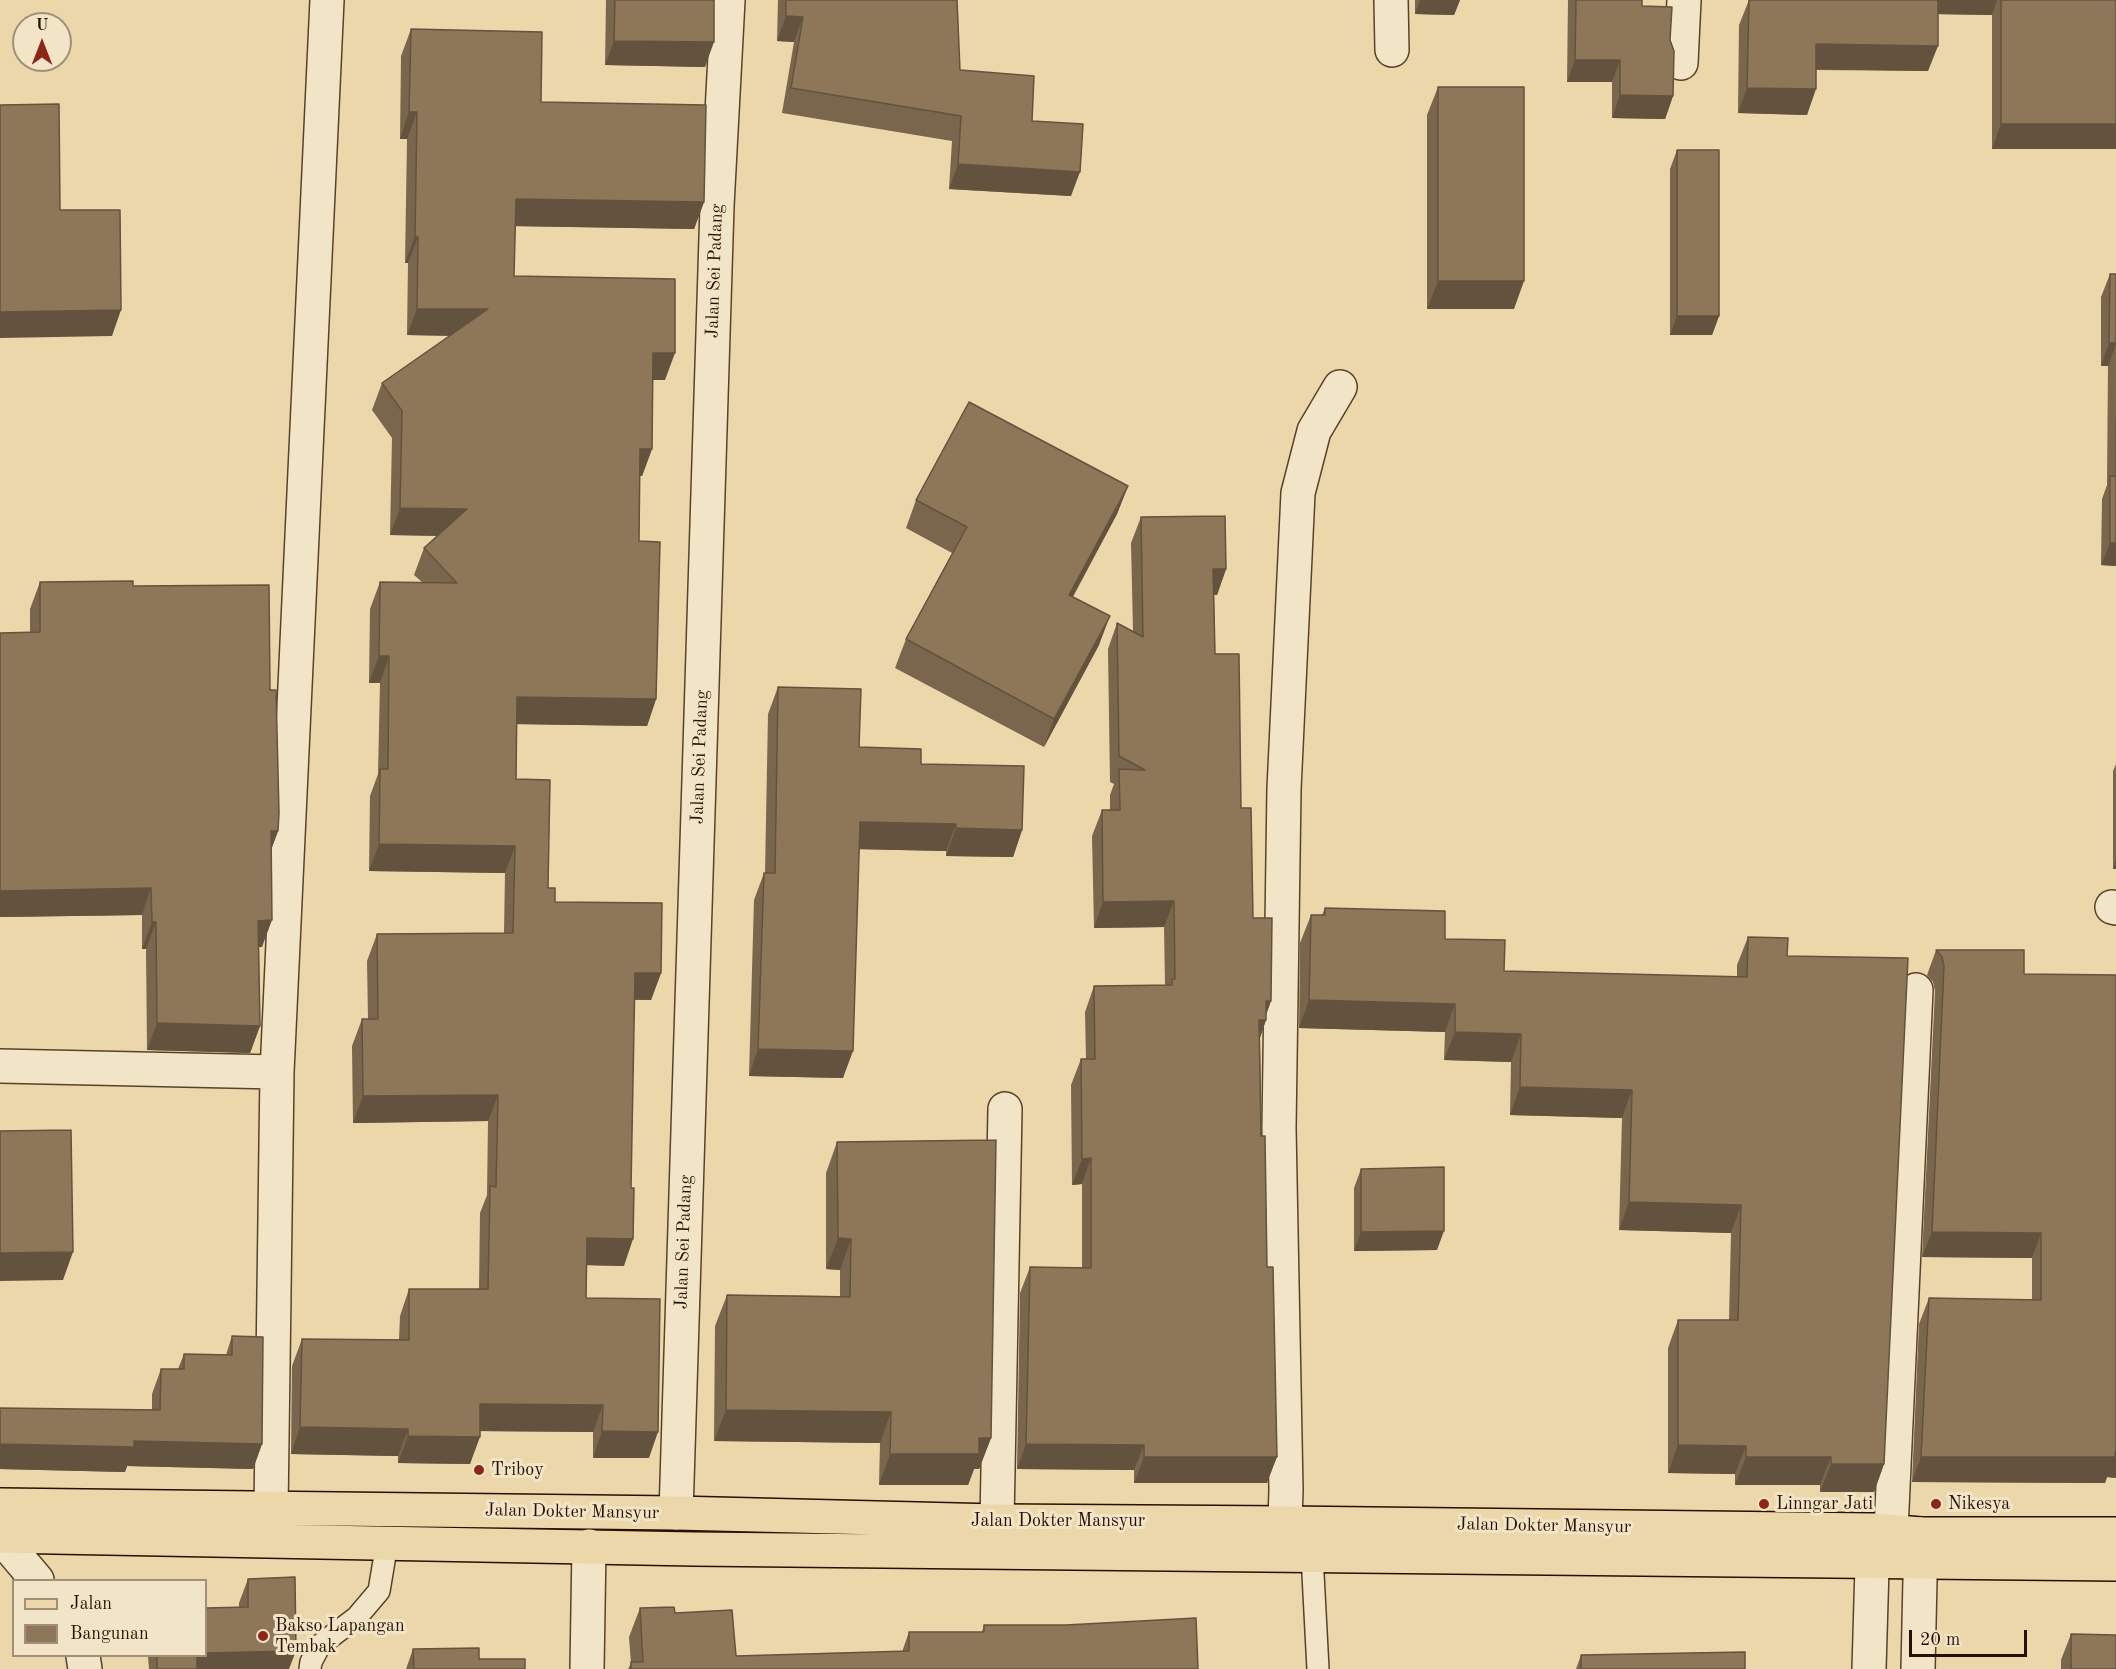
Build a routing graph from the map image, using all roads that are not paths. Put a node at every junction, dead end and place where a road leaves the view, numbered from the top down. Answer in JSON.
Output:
{"nodes":[{"id":1,"x":327,"y":0,"type":"edge"},
{"id":2,"x":728,"y":0,"type":"edge"},
{"id":3,"x":1391,"y":0,"type":"edge"},
{"id":4,"x":1684,"y":0,"type":"edge"},
{"id":5,"x":1392,"y":50,"type":"dead end"},
{"id":6,"x":1681,"y":63,"type":"dead end"},
{"id":7,"x":1340,"y":387,"type":"dead end"},
{"id":8,"x":1916,"y":990,"type":"dead end"},
{"id":9,"x":0,"y":1066,"type":"edge"},
{"id":10,"x":277,"y":1072,"type":"junction"},
{"id":11,"x":1005,"y":1109,"type":"dead end"},
{"id":12,"x":0,"y":1505,"type":"edge"},
{"id":13,"x":271,"y":1509,"type":"junction"},
{"id":14,"x":676,"y":1514,"type":"junction"},
{"id":15,"x":998,"y":1521,"type":"junction"},
{"id":16,"x":1286,"y":1523,"type":"junction"},
{"id":17,"x":2116,"y":1534,"type":"edge"},
{"id":18,"x":0,"y":1536,"type":"edge"},
{"id":19,"x":387,"y":1543,"type":"junction"},
{"id":20,"x":1896,"y":1543,"type":"junction"},
{"id":21,"x":589,"y":1546,"type":"junction"},
{"id":22,"x":1298,"y":1555,"type":"junction"},
{"id":23,"x":2116,"y":1564,"type":"edge"},
{"id":24,"x":35,"y":1579,"type":"edge"},
{"id":25,"x":310,"y":1669,"type":"edge"},
{"id":26,"x":587,"y":1669,"type":"edge"},
{"id":27,"x":1318,"y":1669,"type":"edge"},
{"id":28,"x":1869,"y":1669,"type":"edge"},
{"id":29,"x":1918,"y":1669,"type":"edge"}],
"edges":[{"from":1,"to":10,"type":"street"},
{"from":2,"to":14,"type":"street","name":"Jalan Sei Padang"},
{"from":3,"to":5,"type":"street"},
{"from":4,"to":6,"type":"street"},
{"from":7,"to":16,"type":"street"},
{"from":8,"to":20,"type":"street"},
{"from":9,"to":10,"type":"street"},
{"from":10,"to":13,"type":"street"},
{"from":11,"to":15,"type":"street"},
{"from":12,"to":13,"type":"main road","name":"Jalan Dokter Mansyur"},
{"from":13,"to":14,"type":"main road","name":"Jalan Dokter Mansyur"},
{"from":14,"to":15,"type":"main road","name":"Jalan Dokter Mansyur"},
{"from":15,"to":16,"type":"main road","name":"Jalan Dokter Mansyur"},
{"from":16,"to":20,"type":"main road","name":"Jalan Dokter Mansyur"},
{"from":16,"to":22,"type":"street"},
{"from":17,"to":20,"type":"main road","name":"Jalan Dokter Mansyur"},
{"from":18,"to":19,"type":"main road","name":"Jalan Dokter Mansyur"},
{"from":18,"to":24,"type":"street"},
{"from":19,"to":21,"type":"main road","name":"Jalan Dokter Mansyur"},
{"from":19,"to":25,"type":"lane"},
{"from":20,"to":22,"type":"main road","name":"Jalan Dokter Mansyur"},
{"from":20,"to":23,"type":"main road","name":"Jalan Dokter Mansyur"},
{"from":20,"to":28,"type":"street"},
{"from":20,"to":29,"type":"street"},
{"from":21,"to":22,"type":"main road","name":"Jalan Dokter Mansyur"},
{"from":21,"to":26,"type":"street"},
{"from":22,"to":27,"type":"lane"}]}
